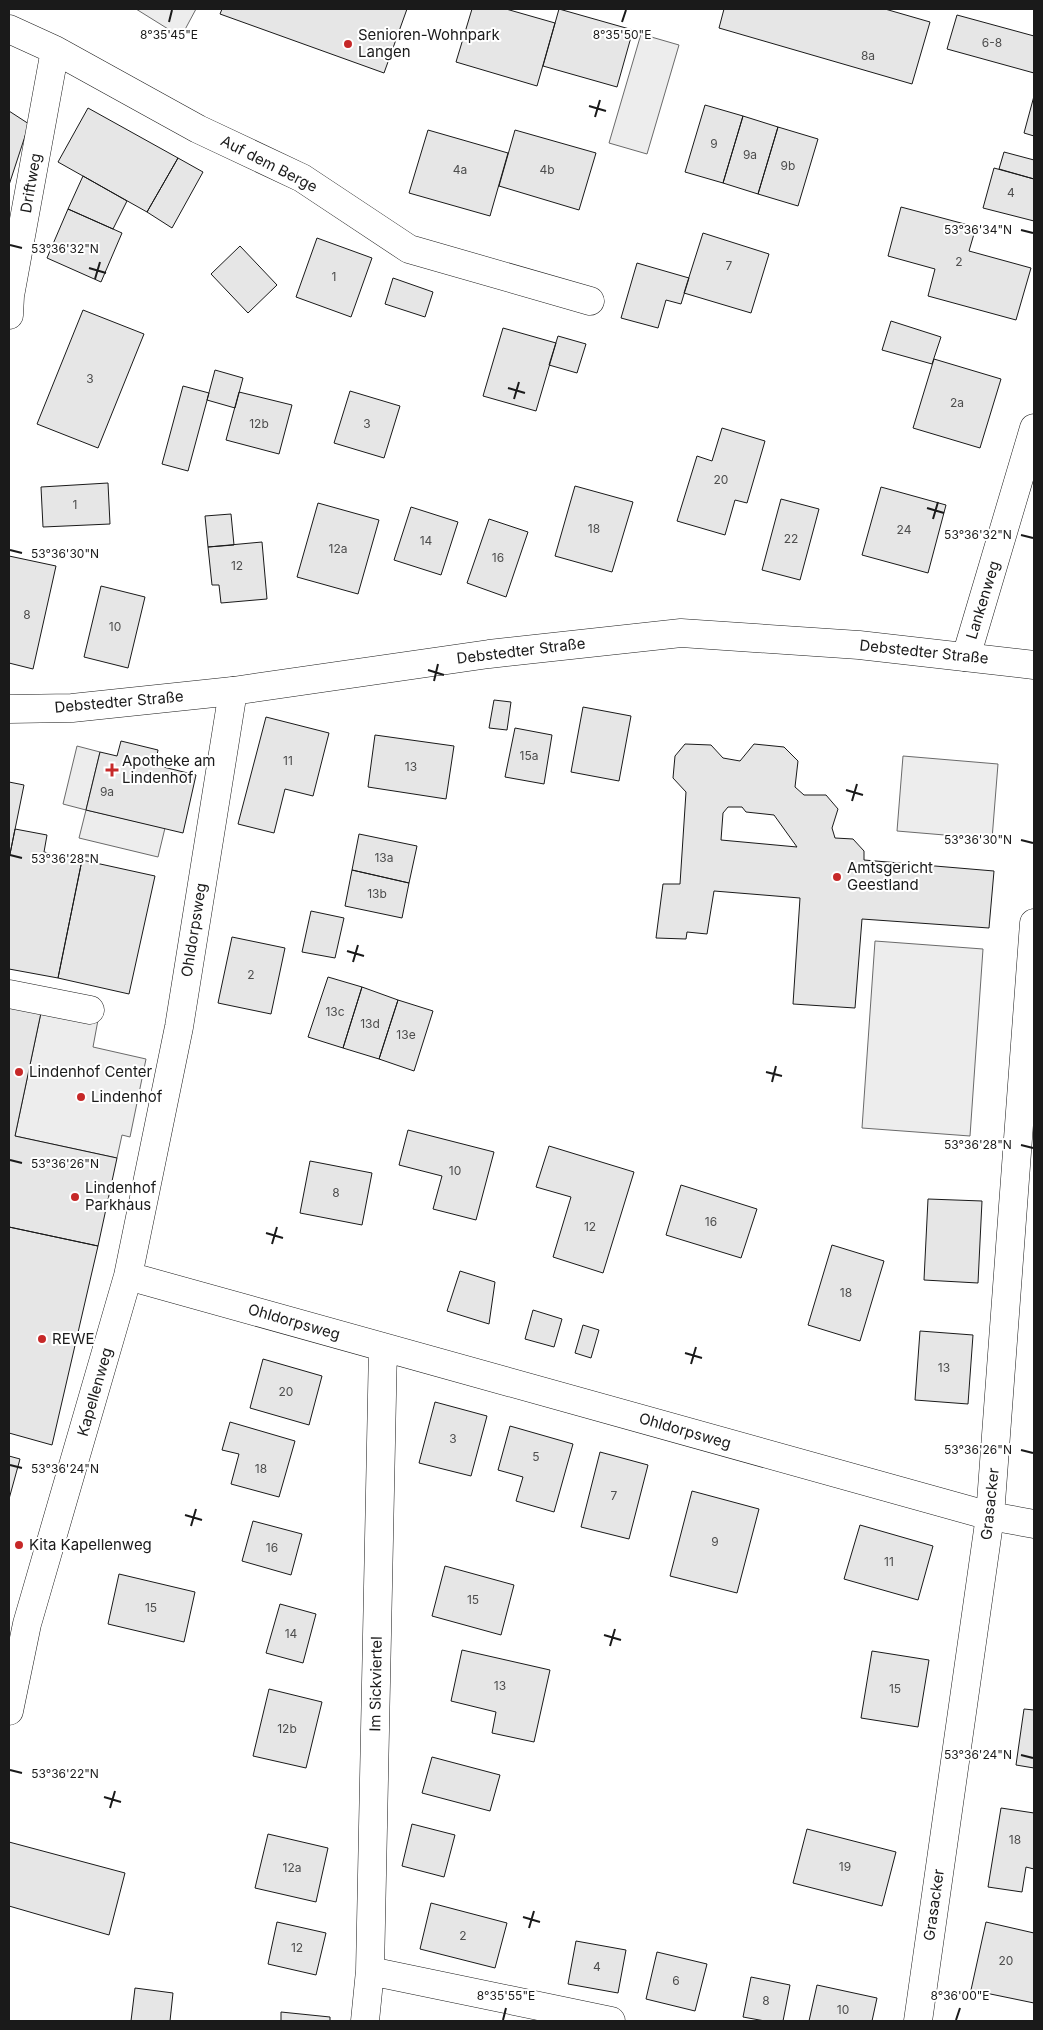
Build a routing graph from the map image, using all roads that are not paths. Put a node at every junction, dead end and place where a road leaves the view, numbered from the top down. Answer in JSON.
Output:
{"nodes":[{"id":1,"x":9,"y":29,"type":"edge"},
{"id":2,"x":55,"y":50,"type":"junction"},
{"id":3,"x":590,"y":300,"type":"dead end"},
{"id":4,"x":9,"y":315,"type":"edge"},
{"id":5,"x":1034,"y":428,"type":"edge"},
{"id":6,"x":966,"y":657,"type":"junction"},
{"id":7,"x":1034,"y":665,"type":"edge"},
{"id":8,"x":233,"y":691,"type":"junction"},
{"id":9,"x":9,"y":709,"type":"edge"},
{"id":10,"x":1034,"y":923,"type":"edge"},
{"id":11,"x":1033,"y":964,"type":"edge"},
{"id":12,"x":9,"y":994,"type":"edge"},
{"id":13,"x":90,"y":1010,"type":"dead end"},
{"id":14,"x":128,"y":1276,"type":"junction"},
{"id":15,"x":383,"y":1347,"type":"junction"},
{"id":16,"x":990,"y":1516,"type":"junction"},
{"id":17,"x":1034,"y":1524,"type":"edge"},
{"id":18,"x":9,"y":1711,"type":"edge"},
{"id":19,"x":370,"y":1971,"type":"junction"},
{"id":20,"x":366,"y":2021,"type":"edge"},
{"id":21,"x":611,"y":2021,"type":"edge"},
{"id":22,"x":918,"y":2021,"type":"edge"}],
"edges":[{"from":1,"to":2,"type":"street","name":"Auf dem Berge"},
{"from":2,"to":3,"type":"street","name":"Auf dem Berge"},
{"from":2,"to":4,"type":"street","name":"Driftweg"},
{"from":5,"to":6,"type":"street","name":"Lankenweg"},
{"from":6,"to":7,"type":"street","name":"Debstedter Straße"},
{"from":6,"to":8,"type":"street","name":"Debstedter Straße"},
{"from":8,"to":9,"type":"street","name":"Debstedter Straße"},
{"from":8,"to":14,"type":"street","name":"Ohldorpsweg"},
{"from":10,"to":11,"type":"street","name":"Grasacker"},
{"from":11,"to":16,"type":"street","name":"Grasacker"},
{"from":12,"to":13,"type":"street"},
{"from":14,"to":15,"type":"street","name":"Ohldorpsweg"},
{"from":14,"to":18,"type":"street","name":"Kapellenweg"},
{"from":15,"to":16,"type":"street","name":"Ohldorpsweg"},
{"from":15,"to":19,"type":"street","name":"Im Sickviertel"},
{"from":16,"to":17,"type":"street","name":"Ohldorpsweg"},
{"from":16,"to":22,"type":"street","name":"Grasacker"},
{"from":19,"to":20,"type":"street","name":"Im Sickviertel"},
{"from":19,"to":21,"type":"street"}]}
